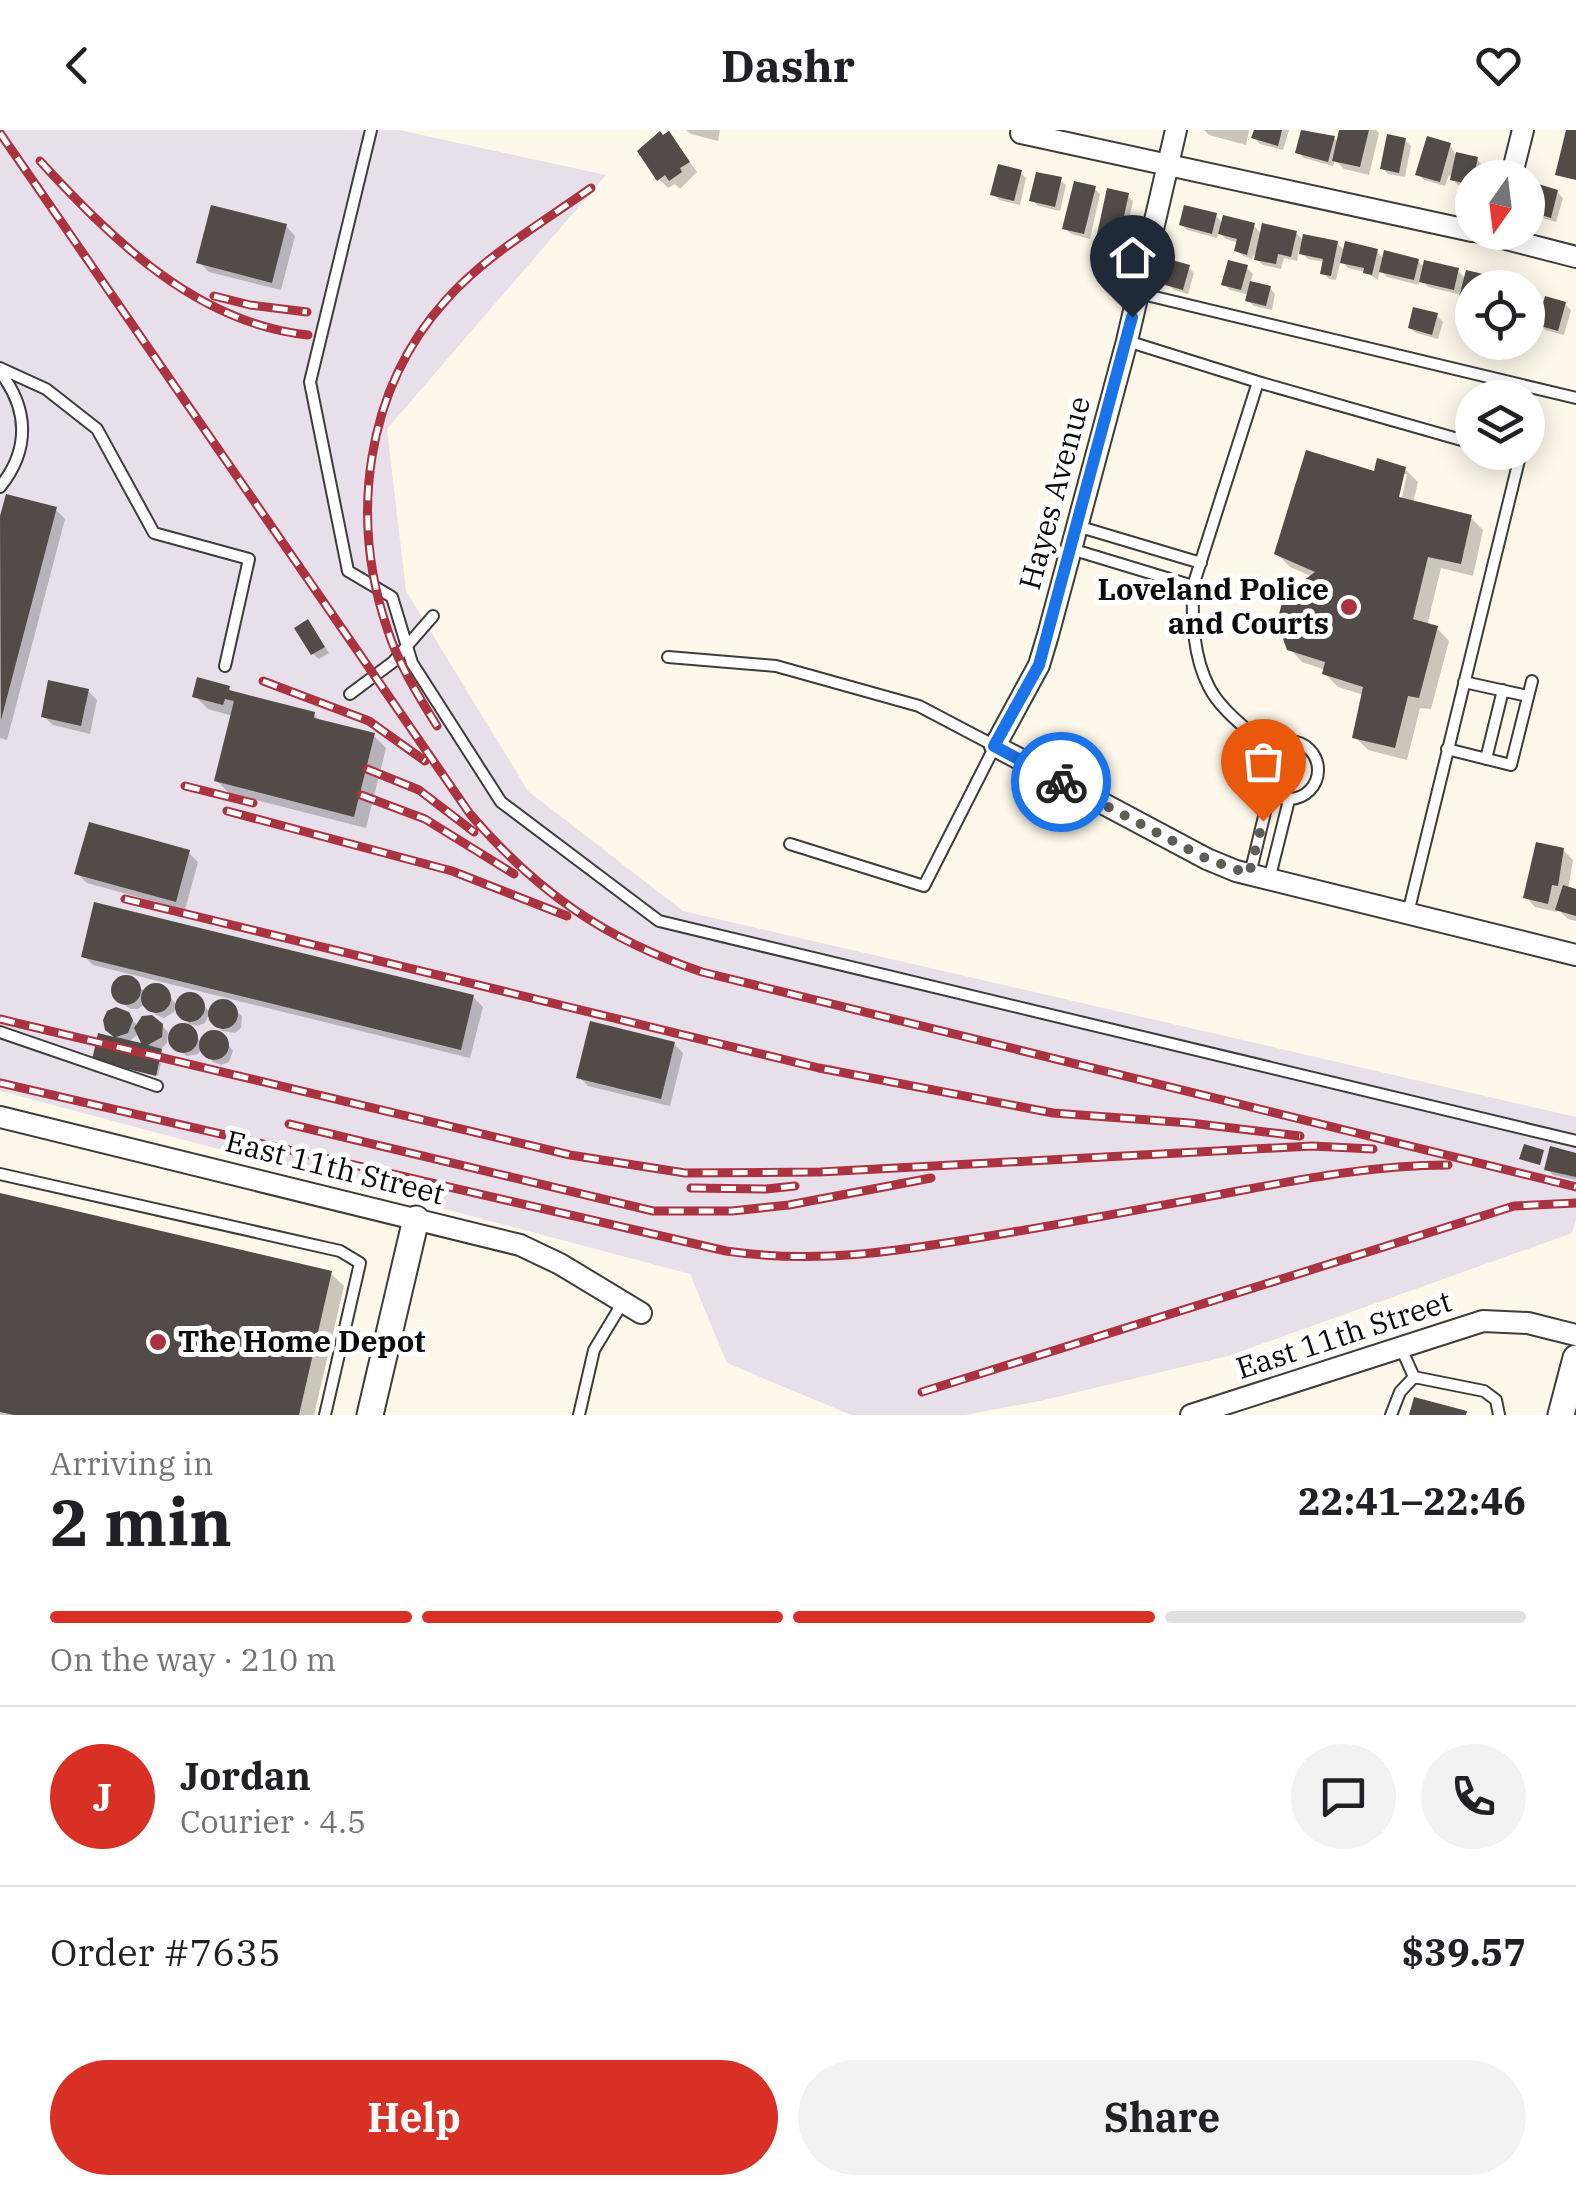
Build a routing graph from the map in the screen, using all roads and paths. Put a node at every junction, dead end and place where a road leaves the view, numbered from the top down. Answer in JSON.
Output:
{"nodes":[{"id":1,"x":371,"y":130,"type":"edge"},
{"id":2,"x":1176,"y":130,"type":"edge"},
{"id":3,"x":1523,"y":130,"type":"edge"},
{"id":4,"x":1021,"y":132,"type":"dead end"},
{"id":5,"x":1516,"y":160,"type":"edge"},
{"id":6,"x":1168,"y":165,"type":"junction"},
{"id":7,"x":1455,"y":226,"type":"edge"},
{"id":8,"x":1545,"y":249,"type":"edge"},
{"id":9,"x":1576,"y":257,"type":"edge"},
{"id":10,"x":1138,"y":293,"type":"junction"},
{"id":11,"x":1127,"y":340,"type":"junction"},
{"id":12,"x":0,"y":370,"type":"edge"},
{"id":13,"x":1258,"y":382,"type":"junction"},
{"id":14,"x":1576,"y":398,"type":"edge"},
{"id":15,"x":1455,"y":438,"type":"edge"},
{"id":16,"x":1517,"y":470,"type":"edge"},
{"id":17,"x":0,"y":487,"type":"edge"},
{"id":18,"x":1076,"y":525,"type":"junction"},
{"id":19,"x":1070,"y":548,"type":"junction"},
{"id":20,"x":1201,"y":563,"type":"junction"},
{"id":21,"x":1194,"y":586,"type":"junction"},
{"id":22,"x":433,"y":616,"type":"dead end"},
{"id":23,"x":407,"y":648,"type":"junction"},
{"id":24,"x":668,"y":658,"type":"dead end"},
{"id":25,"x":225,"y":666,"type":"dead end"},
{"id":26,"x":1532,"y":681,"type":"dead end"},
{"id":27,"x":1464,"y":682,"type":"junction"},
{"id":28,"x":1502,"y":690,"type":"junction"},
{"id":29,"x":350,"y":694,"type":"dead end"},
{"id":30,"x":1528,"y":696,"type":"junction"},
{"id":31,"x":994,"y":746,"type":"junction"},
{"id":32,"x":1447,"y":749,"type":"junction"},
{"id":33,"x":1269,"y":750,"type":"junction"},
{"id":34,"x":1486,"y":759,"type":"junction"},
{"id":35,"x":1270,"y":792,"type":"junction"},
{"id":36,"x":1289,"y":800,"type":"junction"},
{"id":37,"x":790,"y":844,"type":"dead end"},
{"id":38,"x":1259,"y":878,"type":"junction"},
{"id":39,"x":1408,"y":914,"type":"junction"},
{"id":40,"x":1576,"y":955,"type":"edge"},
{"id":41,"x":0,"y":1032,"type":"edge"},
{"id":42,"x":157,"y":1086,"type":"dead end"},
{"id":43,"x":0,"y":1117,"type":"edge"},
{"id":44,"x":1576,"y":1141,"type":"edge"},
{"id":45,"x":0,"y":1174,"type":"edge"},
{"id":46,"x":416,"y":1219,"type":"junction"},
{"id":47,"x":632,"y":1307,"type":"joint"},
{"id":48,"x":1576,"y":1335,"type":"edge"},
{"id":49,"x":1402,"y":1348,"type":"junction"},
{"id":50,"x":1576,"y":1358,"type":"edge"},
{"id":51,"x":1414,"y":1377,"type":"junction"},
{"id":52,"x":1211,"y":1412,"type":"edge"},
{"id":53,"x":325,"y":1415,"type":"edge"},
{"id":54,"x":370,"y":1415,"type":"edge"},
{"id":55,"x":579,"y":1415,"type":"edge"},
{"id":56,"x":1191,"y":1415,"type":"edge"},
{"id":57,"x":1391,"y":1415,"type":"edge"},
{"id":58,"x":1499,"y":1415,"type":"edge"},
{"id":59,"x":1561,"y":1415,"type":"edge"}],
"edges":[{"from":1,"to":23,"type":"lane"},
{"from":2,"to":6,"type":"street","name":"Hayes Avenue"},
{"from":3,"to":5,"type":"street"},
{"from":4,"to":6,"type":"street"},
{"from":6,"to":7,"type":"street"},
{"from":6,"to":10,"type":"street","name":"Hayes Avenue"},
{"from":8,"to":9,"type":"street"},
{"from":10,"to":11,"type":"street","name":"Hayes Avenue"},
{"from":10,"to":14,"type":"lane"},
{"from":11,"to":13,"type":"lane"},
{"from":11,"to":18,"type":"street","name":"Hayes Avenue"},
{"from":12,"to":17,"type":"lane"},
{"from":12,"to":25,"type":"lane"},
{"from":13,"to":15,"type":"lane"},
{"from":13,"to":20,"type":"lane"},
{"from":16,"to":27,"type":"lane"},
{"from":18,"to":19,"type":"street","name":"Hayes Avenue"},
{"from":18,"to":20,"type":"lane"},
{"from":19,"to":21,"type":"lane"},
{"from":19,"to":31,"type":"street","name":"Hayes Avenue"},
{"from":20,"to":21,"type":"lane"},
{"from":21,"to":33,"type":"lane"},
{"from":22,"to":23,"type":"lane"},
{"from":23,"to":29,"type":"lane"},
{"from":23,"to":44,"type":"lane"},
{"from":24,"to":31,"type":"lane"},
{"from":26,"to":30,"type":"lane"},
{"from":27,"to":28,"type":"lane"},
{"from":27,"to":32,"type":"lane"},
{"from":28,"to":30,"type":"lane"},
{"from":28,"to":34,"type":"lane"},
{"from":30,"to":34,"type":"lane"},
{"from":31,"to":37,"type":"lane"},
{"from":31,"to":38,"type":"street"},
{"from":32,"to":34,"type":"lane"},
{"from":32,"to":39,"type":"lane"},
{"from":33,"to":35,"type":"lane"},
{"from":33,"to":36,"type":"lane"},
{"from":35,"to":36,"type":"lane"},
{"from":35,"to":38,"type":"lane"},
{"from":36,"to":38,"type":"lane"},
{"from":38,"to":39,"type":"street"},
{"from":39,"to":40,"type":"street"},
{"from":41,"to":42,"type":"lane"},
{"from":43,"to":46,"type":"street","name":"East 11th Street"},
{"from":45,"to":53,"type":"lane"},
{"from":46,"to":47,"type":"street","name":"East 11th Street"},
{"from":46,"to":54,"type":"street"},
{"from":47,"to":55,"type":"lane"},
{"from":48,"to":49,"type":"street","name":"East 11th Street"},
{"from":49,"to":51,"type":"lane"},
{"from":49,"to":52,"type":"street","name":"East 11th Street"},
{"from":50,"to":59,"type":"street"},
{"from":51,"to":57,"type":"lane"},
{"from":51,"to":58,"type":"lane"},
{"from":52,"to":56,"type":"street","name":"East 11th Street"}]}
